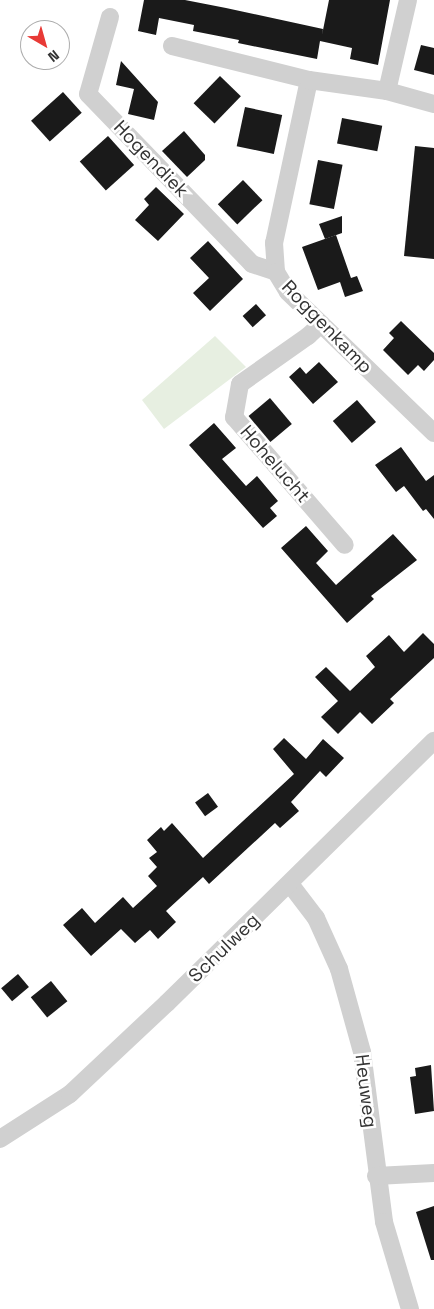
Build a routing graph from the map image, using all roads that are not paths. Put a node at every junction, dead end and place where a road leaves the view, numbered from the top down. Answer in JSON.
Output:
{"nodes":[{"id":1,"x":408,"y":0,"type":"edge"},
{"id":2,"x":110,"y":17,"type":"dead end"},
{"id":3,"x":172,"y":46,"type":"dead end"},
{"id":4,"x":309,"y":80,"type":"junction"},
{"id":5,"x":387,"y":91,"type":"junction"},
{"id":6,"x":434,"y":104,"type":"edge"},
{"id":7,"x":276,"y":272,"type":"junction"},
{"id":8,"x":321,"y":324,"type":"junction"},
{"id":9,"x":434,"y":433,"type":"edge"},
{"id":10,"x":345,"y":545,"type":"dead end"},
{"id":11,"x":434,"y":741,"type":"edge"},
{"id":12,"x":290,"y":884,"type":"junction"},
{"id":13,"x":0,"y":1139,"type":"edge"},
{"id":14,"x":434,"y":1173,"type":"edge"},
{"id":15,"x":376,"y":1176,"type":"junction"},
{"id":16,"x":410,"y":1309,"type":"edge"}],
"edges":[{"from":1,"to":5,"type":"street"},
{"from":2,"to":7,"type":"street","name":"Hogendiek"},
{"from":3,"to":4,"type":"street"},
{"from":4,"to":5,"type":"street"},
{"from":4,"to":7,"type":"street","name":"Roggenkamp"},
{"from":5,"to":6,"type":"street"},
{"from":7,"to":8,"type":"street","name":"Roggenkamp"},
{"from":8,"to":9,"type":"street","name":"Roggenkamp"},
{"from":8,"to":10,"type":"street","name":"Hohelucht"},
{"from":11,"to":12,"type":"street","name":"Schulweg"},
{"from":12,"to":13,"type":"street","name":"Schulweg"},
{"from":12,"to":15,"type":"street","name":"Heuweg"},
{"from":14,"to":15,"type":"street"},
{"from":15,"to":16,"type":"street","name":"Heuweg"}]}
